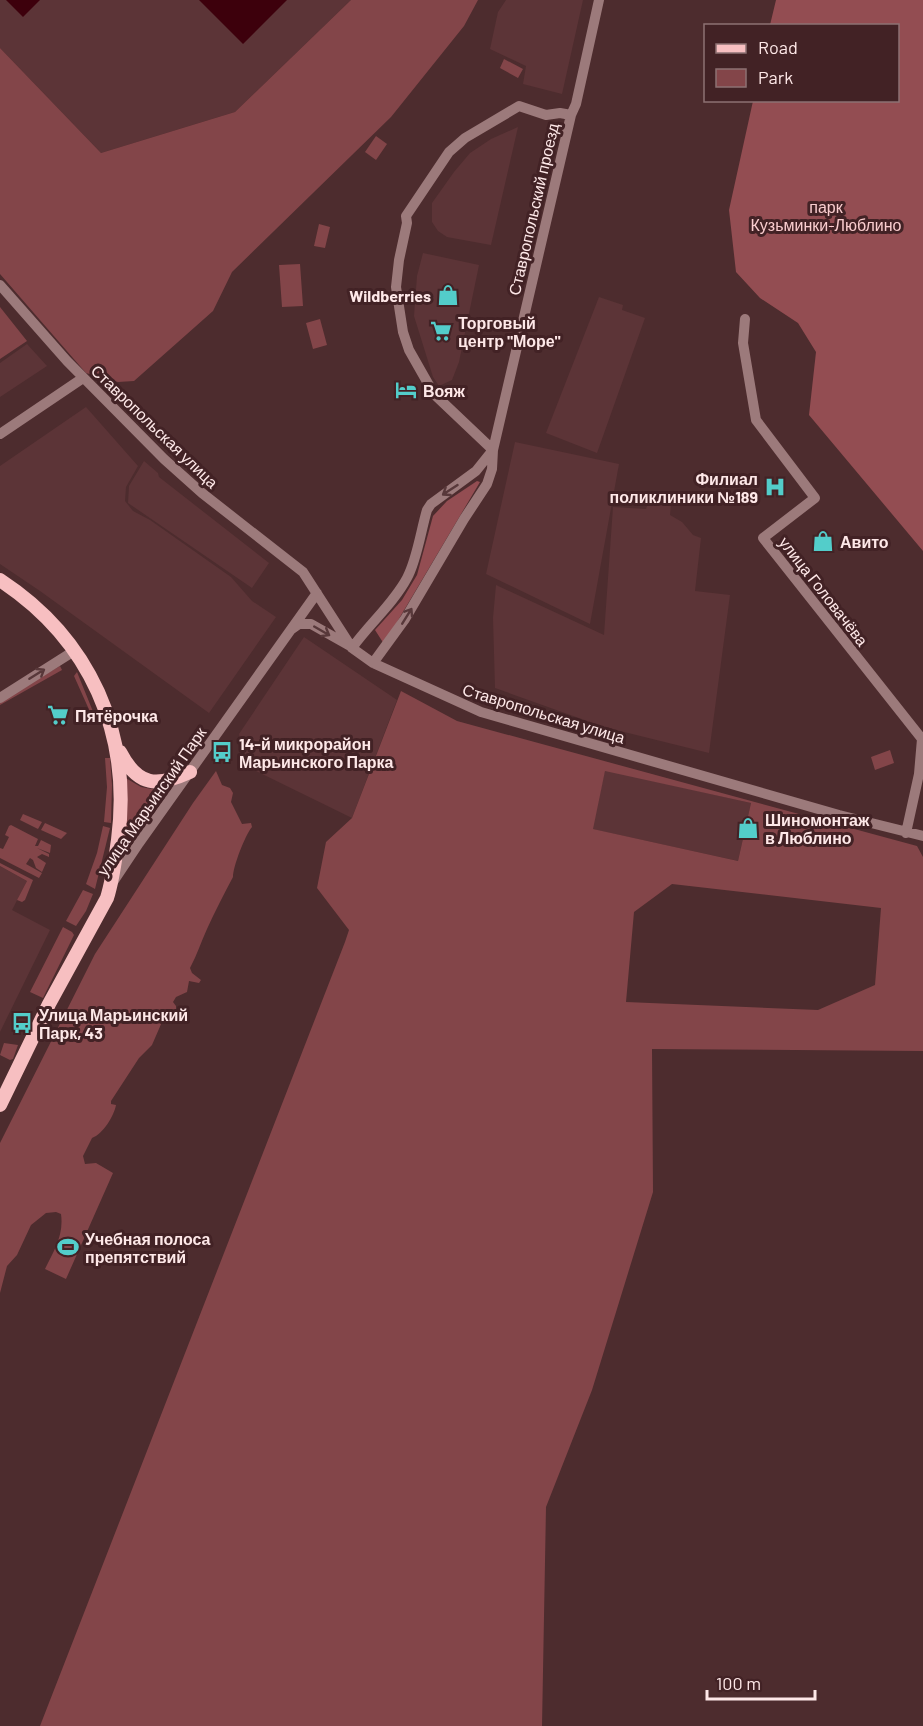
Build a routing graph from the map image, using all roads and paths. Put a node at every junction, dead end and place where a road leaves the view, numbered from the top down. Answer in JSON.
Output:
{"nodes":[{"id":1,"x":599,"y":0,"type":"edge"},
{"id":2,"x":570,"y":115,"type":"junction"},
{"id":3,"x":0,"y":285,"type":"edge"},
{"id":4,"x":745,"y":319,"type":"dead end"},
{"id":5,"x":83,"y":378,"type":"junction"},
{"id":6,"x":0,"y":434,"type":"edge"},
{"id":7,"x":493,"y":450,"type":"junction"},
{"id":8,"x":0,"y":580,"type":"edge"},
{"id":9,"x":317,"y":593,"type":"junction"},
{"id":10,"x":290,"y":630,"type":"junction"},
{"id":11,"x":352,"y":648,"type":"junction"},
{"id":12,"x":74,"y":651,"type":"junction"},
{"id":13,"x":373,"y":663,"type":"junction"},
{"id":14,"x":0,"y":698,"type":"edge"},
{"id":15,"x":115,"y":742,"type":"junction"},
{"id":16,"x":190,"y":772,"type":"junction"},
{"id":17,"x":917,"y":836,"type":"edge"},
{"id":18,"x":112,"y":883,"type":"junction"},
{"id":19,"x":0,"y":1105,"type":"edge"}],
"edges":[{"from":1,"to":2,"type":"street","name":"Ставропольский проезд"},
{"from":2,"to":7,"type":"street","name":"Ставропольский проезд"},
{"from":2,"to":7,"type":"street","name":"Ставропольский проезд"},
{"from":3,"to":5,"type":"street","name":"Ставропольская улица"},
{"from":4,"to":17,"type":"street","name":"улица Головачёва"},
{"from":5,"to":6,"type":"street"},
{"from":5,"to":9,"type":"street","name":"Ставропольская улица"},
{"from":7,"to":11,"type":"street","name":"Ставропольский проезд","one_way":true},
{"from":13,"to":7,"type":"street","name":"Ставропольский проезд","one_way":true},
{"from":8,"to":12,"type":"main road"},
{"from":9,"to":10,"type":"street","name":"улица Марьинский Парк"},
{"from":9,"to":11,"type":"street","name":"Ставропольская улица"},
{"from":10,"to":11,"type":"street","one_way":true},
{"from":10,"to":16,"type":"street","name":"улица Марьинский Парк"},
{"from":11,"to":13,"type":"street","name":"Ставропольская улица"},
{"from":14,"to":12,"type":"street","one_way":true},
{"from":12,"to":15,"type":"main road"},
{"from":13,"to":17,"type":"street","name":"Ставропольская улица"},
{"from":15,"to":16,"type":"main road"},
{"from":15,"to":18,"type":"main road"},
{"from":16,"to":18,"type":"street","name":"улица Марьинский Парк"},
{"from":18,"to":19,"type":"main road","name":"улица Марьинский Парк"}]}
